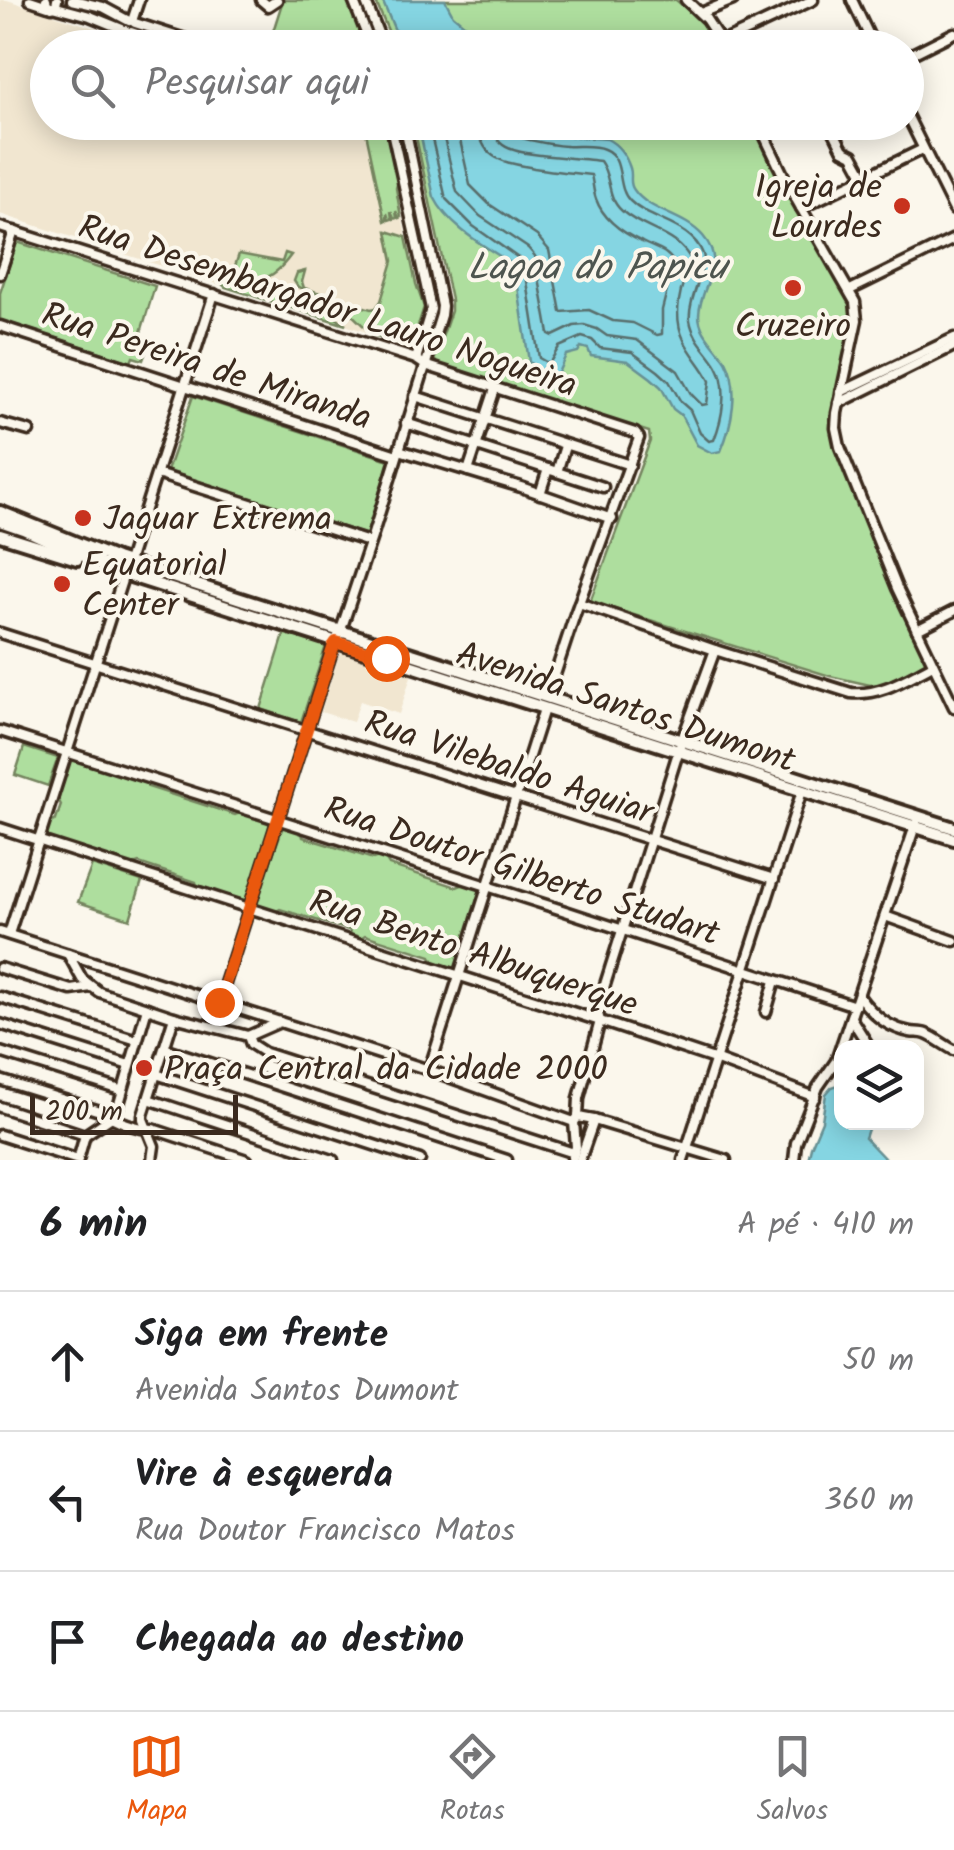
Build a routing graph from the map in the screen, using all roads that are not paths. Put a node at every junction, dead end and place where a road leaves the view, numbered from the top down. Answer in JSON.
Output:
{"nodes":[{"id":1,"x":30,"y":0,"type":"edge"},
{"id":2,"x":72,"y":0,"type":"edge"},
{"id":3,"x":139,"y":0,"type":"edge"},
{"id":4,"x":260,"y":0,"type":"edge"},
{"id":5,"x":276,"y":0,"type":"edge"},
{"id":6,"x":353,"y":0,"type":"edge"},
{"id":7,"x":366,"y":0,"type":"edge"},
{"id":8,"x":702,"y":0,"type":"edge"},
{"id":9,"x":733,"y":0,"type":"edge"},
{"id":10,"x":812,"y":0,"type":"edge"},
{"id":11,"x":852,"y":0,"type":"edge"},
{"id":12,"x":689,"y":2,"type":"edge"},
{"id":13,"x":720,"y":2,"type":"edge"},
{"id":14,"x":51,"y":3,"type":"edge"},
{"id":15,"x":701,"y":13,"type":"junction"},
{"id":16,"x":131,"y":26,"type":"junction"},
{"id":17,"x":140,"y":30,"type":"edge"},
{"id":18,"x":146,"y":30,"type":"edge"},
{"id":19,"x":365,"y":30,"type":"edge"},
{"id":20,"x":377,"y":30,"type":"edge"},
{"id":21,"x":713,"y":30,"type":"edge"},
{"id":22,"x":753,"y":30,"type":"edge"},
{"id":23,"x":866,"y":30,"type":"edge"},
{"id":24,"x":954,"y":33,"type":"edge"},
{"id":25,"x":924,"y":47,"type":"edge"},
{"id":26,"x":394,"y":140,"type":"edge"},
{"id":27,"x":408,"y":140,"type":"edge"},
{"id":28,"x":768,"y":140,"type":"edge"},
{"id":29,"x":837,"y":140,"type":"edge"},
{"id":30,"x":919,"y":140,"type":"edge"},
{"id":31,"x":923,"y":148,"type":"junction"},
{"id":32,"x":865,"y":177,"type":"junction"},
{"id":33,"x":801,"y":208,"type":"junction"},
{"id":34,"x":954,"y":210,"type":"edge"},
{"id":35,"x":6,"y":229,"type":"edge"},
{"id":36,"x":1,"y":238,"type":"edge"},
{"id":37,"x":954,"y":238,"type":"edge"},
{"id":38,"x":0,"y":274,"type":"edge"},
{"id":39,"x":850,"y":290,"type":"junction"},
{"id":40,"x":214,"y":294,"type":"junction"},
{"id":41,"x":0,"y":326,"type":"edge"},
{"id":42,"x":954,"y":338,"type":"edge"},
{"id":43,"x":954,"y":346,"type":"edge"},
{"id":44,"x":416,"y":359,"type":"junction"},
{"id":45,"x":425,"y":365,"type":"junction"},
{"id":46,"x":185,"y":385,"type":"junction"},
{"id":47,"x":496,"y":389,"type":"junction"},
{"id":48,"x":841,"y":392,"type":"junction"},
{"id":49,"x":415,"y":396,"type":"junction"},
{"id":50,"x":839,"y":403,"type":"junction"},
{"id":51,"x":484,"y":419,"type":"junction"},
{"id":52,"x":0,"y":423,"type":"edge"},
{"id":53,"x":406,"y":423,"type":"junction"},
{"id":54,"x":29,"y":431,"type":"dead end"},
{"id":55,"x":476,"y":444,"type":"junction"},
{"id":56,"x":564,"y":446,"type":"junction"},
{"id":57,"x":398,"y":453,"type":"junction"},
{"id":58,"x":630,"y":465,"type":"junction"},
{"id":59,"x":552,"y":470,"type":"junction"},
{"id":60,"x":468,"y":472,"type":"junction"},
{"id":61,"x":157,"y":474,"type":"junction"},
{"id":62,"x":603,"y":487,"type":"dead end"},
{"id":63,"x":540,"y":494,"type":"junction"},
{"id":64,"x":0,"y":512,"type":"edge"},
{"id":65,"x":612,"y":519,"type":"junction"},
{"id":66,"x":0,"y":522,"type":"edge"},
{"id":67,"x":0,"y":535,"type":"edge"},
{"id":68,"x":369,"y":542,"type":"junction"},
{"id":69,"x":93,"y":561,"type":"junction"},
{"id":70,"x":126,"y":568,"type":"junction"},
{"id":71,"x":579,"y":603,"type":"junction"},
{"id":72,"x":954,"y":611,"type":"edge"},
{"id":73,"x":917,"y":630,"type":"junction"},
{"id":74,"x":0,"y":633,"type":"edge"},
{"id":75,"x":338,"y":636,"type":"junction"},
{"id":76,"x":715,"y":650,"type":"junction"},
{"id":77,"x":94,"y":663,"type":"junction"},
{"id":78,"x":933,"y":665,"type":"junction"},
{"id":79,"x":460,"y":676,"type":"junction"},
{"id":80,"x":548,"y":696,"type":"junction"},
{"id":81,"x":953,"y":702,"type":"edge"},
{"id":82,"x":544,"y":709,"type":"junction"},
{"id":83,"x":0,"y":730,"type":"edge"},
{"id":84,"x":306,"y":730,"type":"junction"},
{"id":85,"x":680,"y":746,"type":"junction"},
{"id":86,"x":67,"y":753,"type":"junction"},
{"id":87,"x":802,"y":790,"type":"junction"},
{"id":88,"x":515,"y":797,"type":"junction"},
{"id":89,"x":278,"y":819,"type":"junction"},
{"id":90,"x":916,"y":822,"type":"junction"},
{"id":91,"x":0,"y":828,"type":"edge"},
{"id":92,"x":954,"y":828,"type":"edge"},
{"id":93,"x":954,"y":840,"type":"edge"},
{"id":94,"x":40,"y":841,"type":"junction"},
{"id":95,"x":650,"y":841,"type":"junction"},
{"id":96,"x":774,"y":879,"type":"junction"},
{"id":97,"x":489,"y":886,"type":"junction"},
{"id":98,"x":249,"y":908,"type":"junction"},
{"id":99,"x":885,"y":916,"type":"junction"},
{"id":100,"x":622,"y":930,"type":"junction"},
{"id":101,"x":4,"y":933,"type":"edge"},
{"id":102,"x":954,"y":940,"type":"edge"},
{"id":103,"x":68,"y":954,"type":"junction"},
{"id":104,"x":0,"y":968,"type":"edge"},
{"id":105,"x":743,"y":971,"type":"junction"},
{"id":106,"x":460,"y":976,"type":"junction"},
{"id":107,"x":776,"y":981,"type":"junction"},
{"id":108,"x":90,"y":987,"type":"junction"},
{"id":109,"x":859,"y":996,"type":"junction"},
{"id":110,"x":0,"y":997,"type":"edge"},
{"id":111,"x":219,"y":1002,"type":"junction"},
{"id":112,"x":855,"y":1006,"type":"junction"},
{"id":113,"x":147,"y":1008,"type":"junction"},
{"id":114,"x":766,"y":1012,"type":"dead end"},
{"id":115,"x":174,"y":1018,"type":"junction"},
{"id":116,"x":851,"y":1018,"type":"junction"},
{"id":117,"x":600,"y":1020,"type":"junction"},
{"id":118,"x":282,"y":1022,"type":"junction"},
{"id":119,"x":0,"y":1024,"type":"edge"},
{"id":120,"x":248,"y":1036,"type":"junction"},
{"id":121,"x":137,"y":1040,"type":"junction"},
{"id":122,"x":865,"y":1040,"type":"edge"},
{"id":123,"x":164,"y":1048,"type":"junction"},
{"id":124,"x":954,"y":1050,"type":"edge"},
{"id":125,"x":0,"y":1052,"type":"edge"},
{"id":126,"x":717,"y":1060,"type":"junction"},
{"id":127,"x":129,"y":1064,"type":"junction"},
{"id":128,"x":429,"y":1070,"type":"junction"},
{"id":129,"x":156,"y":1074,"type":"junction"},
{"id":130,"x":0,"y":1080,"type":"edge"},
{"id":131,"x":122,"y":1090,"type":"junction"},
{"id":132,"x":815,"y":1097,"type":"junction"},
{"id":133,"x":148,"y":1099,"type":"junction"},
{"id":134,"x":0,"y":1108,"type":"edge"},
{"id":135,"x":574,"y":1116,"type":"junction"},
{"id":136,"x":112,"y":1118,"type":"junction"},
{"id":137,"x":594,"y":1120,"type":"junction"},
{"id":138,"x":146,"y":1129,"type":"junction"},
{"id":139,"x":85,"y":1134,"type":"junction"},
{"id":140,"x":0,"y":1135,"type":"edge"},
{"id":141,"x":584,"y":1146,"type":"junction"},
{"id":142,"x":687,"y":1148,"type":"junction"},
{"id":143,"x":153,"y":1158,"type":"edge"},
{"id":144,"x":575,"y":1158,"type":"edge"},
{"id":145,"x":78,"y":1160,"type":"edge"},
{"id":146,"x":165,"y":1160,"type":"edge"},
{"id":147,"x":247,"y":1160,"type":"edge"},
{"id":148,"x":334,"y":1160,"type":"edge"},
{"id":149,"x":420,"y":1160,"type":"edge"},
{"id":150,"x":507,"y":1160,"type":"edge"},
{"id":151,"x":683,"y":1160,"type":"edge"},
{"id":152,"x":726,"y":1160,"type":"edge"},
{"id":153,"x":794,"y":1160,"type":"edge"}],
"edges":[{"from":1,"to":14,"type":"street"},
{"from":2,"to":16,"type":"street"},
{"from":3,"to":16,"type":"street"},
{"from":4,"to":5,"type":"street"},
{"from":6,"to":19,"type":"street"},
{"from":7,"to":20,"type":"street"},
{"from":8,"to":12,"type":"street"},
{"from":9,"to":13,"type":"street"},
{"from":10,"to":22,"type":"street"},
{"from":11,"to":23,"type":"street"},
{"from":12,"to":15,"type":"street"},
{"from":13,"to":15,"type":"street"},
{"from":14,"to":16,"type":"street"},
{"from":15,"to":21,"type":"street"},
{"from":16,"to":17,"type":"street"},
{"from":16,"to":18,"type":"street"},
{"from":24,"to":25,"type":"street"},
{"from":26,"to":44,"type":"street"},
{"from":27,"to":45,"type":"street"},
{"from":28,"to":33,"type":"street"},
{"from":29,"to":32,"type":"street"},
{"from":30,"to":31,"type":"street"},
{"from":31,"to":32,"type":"street"},
{"from":31,"to":34,"type":"street"},
{"from":32,"to":33,"type":"street"},
{"from":33,"to":39,"type":"street"},
{"from":35,"to":36,"type":"street"},
{"from":35,"to":38,"type":"street"},
{"from":35,"to":40,"type":"street","name":"Rua Desembargador Lauro Nogueira"},
{"from":37,"to":39,"type":"street"},
{"from":39,"to":48,"type":"street"},
{"from":40,"to":44,"type":"street","name":"Rua Desembargador Lauro Nogueira"},
{"from":40,"to":46,"type":"street"},
{"from":41,"to":46,"type":"street","name":"Rua Pereira de Miranda"},
{"from":42,"to":48,"type":"street"},
{"from":43,"to":50,"type":"street"},
{"from":44,"to":45,"type":"street","name":"Rua Desembargador Lauro Nogueira"},
{"from":45,"to":47,"type":"street","name":"Rua Desembargador Lauro Nogueira"},
{"from":45,"to":49,"type":"street"},
{"from":46,"to":57,"type":"street","name":"Rua Pereira de Miranda"},
{"from":46,"to":61,"type":"street"},
{"from":47,"to":51,"type":"street"},
{"from":47,"to":58,"type":"street","name":"Rua Desembargador Lauro Nogueira"},
{"from":48,"to":50,"type":"street"},
{"from":49,"to":51,"type":"street"},
{"from":49,"to":53,"type":"street"},
{"from":50,"to":73,"type":"street"},
{"from":51,"to":55,"type":"street"},
{"from":51,"to":56,"type":"street"},
{"from":52,"to":54,"type":"street"},
{"from":53,"to":55,"type":"street"},
{"from":53,"to":57,"type":"street"},
{"from":55,"to":59,"type":"street"},
{"from":55,"to":60,"type":"street"},
{"from":56,"to":58,"type":"street"},
{"from":56,"to":59,"type":"street"},
{"from":57,"to":60,"type":"street","name":"Rua Pereira de Miranda"},
{"from":57,"to":68,"type":"street"},
{"from":58,"to":65,"type":"street"},
{"from":59,"to":62,"type":"street"},
{"from":59,"to":63,"type":"street"},
{"from":60,"to":63,"type":"street","name":"Rua Pereira de Miranda"},
{"from":61,"to":68,"type":"street"},
{"from":61,"to":70,"type":"street"},
{"from":63,"to":65,"type":"street","name":"Rua Pereira de Miranda"},
{"from":64,"to":70,"type":"main road","name":"Avenida Santos Dumont"},
{"from":65,"to":71,"type":"street"},
{"from":66,"to":69,"type":"main road","name":"Avenida Santos Dumont"},
{"from":67,"to":69,"type":"main road"},
{"from":68,"to":75,"type":"street"},
{"from":69,"to":70,"type":"main road","name":"Avenida Santos Dumont"},
{"from":70,"to":75,"type":"main road","name":"Avenida Santos Dumont"},
{"from":70,"to":77,"type":"street"},
{"from":71,"to":76,"type":"street"},
{"from":71,"to":80,"type":"street"},
{"from":72,"to":73,"type":"street"},
{"from":73,"to":78,"type":"street"},
{"from":74,"to":77,"type":"street","name":"Rua Vilebaldo Aguiar"},
{"from":75,"to":79,"type":"main road","name":"Avenida Santos Dumont"},
{"from":75,"to":84,"type":"street"},
{"from":76,"to":78,"type":"street"},
{"from":76,"to":85,"type":"street"},
{"from":77,"to":84,"type":"street","name":"Rua Vilebaldo Aguiar"},
{"from":77,"to":86,"type":"street"},
{"from":78,"to":81,"type":"street"},
{"from":79,"to":80,"type":"main road","name":"Avenida Santos Dumont"},
{"from":79,"to":82,"type":"main road","name":"Avenida Santos Dumont"},
{"from":80,"to":85,"type":"main road","name":"Avenida Santos Dumont"},
{"from":82,"to":85,"type":"main road","name":"Avenida Santos Dumont"},
{"from":82,"to":88,"type":"street"},
{"from":83,"to":86,"type":"street","name":"Rua Doutor Gilberto Studart"},
{"from":84,"to":88,"type":"street","name":"Rua Vilebaldo Aguiar"},
{"from":84,"to":89,"type":"street"},
{"from":85,"to":87,"type":"main road","name":"Avenida Santos Dumont"},
{"from":85,"to":90,"type":"main road","name":"Avenida Santos Dumont"},
{"from":85,"to":95,"type":"street"},
{"from":86,"to":89,"type":"street","name":"Rua Doutor Gilberto Studart"},
{"from":86,"to":94,"type":"street"},
{"from":87,"to":90,"type":"main road","name":"Avenida Santos Dumont"},
{"from":87,"to":96,"type":"street"},
{"from":88,"to":95,"type":"street","name":"Rua Vilebaldo Aguiar"},
{"from":88,"to":97,"type":"street"},
{"from":89,"to":97,"type":"street","name":"Rua Doutor Gilberto Studart"},
{"from":89,"to":98,"type":"street"},
{"from":90,"to":92,"type":"main road","name":"Avenida Santos Dumont"},
{"from":90,"to":93,"type":"main road","name":"Avenida Santos Dumont"},
{"from":90,"to":99,"type":"street"},
{"from":91,"to":94,"type":"street","name":"Rua Bento Albuquerque"},
{"from":94,"to":98,"type":"street","name":"Rua Bento Albuquerque"},
{"from":94,"to":101,"type":"street"},
{"from":95,"to":96,"type":"street","name":"Rua Vilebaldo Aguiar"},
{"from":95,"to":100,"type":"street"},
{"from":96,"to":105,"type":"street"},
{"from":97,"to":100,"type":"street","name":"Rua Doutor Gilberto Studart"},
{"from":97,"to":106,"type":"street"},
{"from":98,"to":106,"type":"street","name":"Rua Bento Albuquerque"},
{"from":98,"to":111,"type":"street"},
{"from":99,"to":102,"type":"street"},
{"from":99,"to":109,"type":"street"},
{"from":100,"to":105,"type":"street","name":"Rua Doutor Gilberto Studart"},
{"from":100,"to":117,"type":"street"},
{"from":101,"to":103,"type":"street"},
{"from":103,"to":108,"type":"street"},
{"from":103,"to":111,"type":"street"},
{"from":104,"to":108,"type":"street"},
{"from":105,"to":107,"type":"street","name":"Rua Doutor Gilberto Studart"},
{"from":105,"to":126,"type":"street"},
{"from":106,"to":117,"type":"street","name":"Rua Bento Albuquerque"},
{"from":106,"to":128,"type":"street"},
{"from":107,"to":112,"type":"street","name":"Rua Doutor Gilberto Studart"},
{"from":107,"to":114,"type":"street"},
{"from":108,"to":113,"type":"street"},
{"from":109,"to":112,"type":"street"},
{"from":109,"to":124,"type":"street"},
{"from":110,"to":121,"type":"street"},
{"from":111,"to":118,"type":"street"},
{"from":112,"to":116,"type":"street"},
{"from":113,"to":115,"type":"street"},
{"from":113,"to":121,"type":"street"},
{"from":115,"to":120,"type":"street"},
{"from":115,"to":123,"type":"street"},
{"from":116,"to":122,"type":"street"},
{"from":116,"to":132,"type":"street"},
{"from":117,"to":126,"type":"street","name":"Rua Bento Albuquerque"},
{"from":117,"to":135,"type":"street"},
{"from":118,"to":120,"type":"street"},
{"from":118,"to":128,"type":"street"},
{"from":119,"to":127,"type":"street"},
{"from":120,"to":144,"type":"street"},
{"from":121,"to":127,"type":"street"},
{"from":123,"to":129,"type":"street"},
{"from":123,"to":150,"type":"street"},
{"from":125,"to":131,"type":"street"},
{"from":126,"to":132,"type":"street","name":"Rua Bento Albuquerque"},
{"from":126,"to":142,"type":"street"},
{"from":127,"to":131,"type":"street"},
{"from":128,"to":135,"type":"street"},
{"from":129,"to":133,"type":"street"},
{"from":129,"to":149,"type":"street"},
{"from":130,"to":136,"type":"street"},
{"from":131,"to":136,"type":"street"},
{"from":132,"to":153,"type":"street"},
{"from":133,"to":138,"type":"street"},
{"from":133,"to":148,"type":"street"},
{"from":134,"to":139,"type":"street"},
{"from":135,"to":137,"type":"street"},
{"from":135,"to":141,"type":"street"},
{"from":135,"to":144,"type":"street"},
{"from":136,"to":138,"type":"street"},
{"from":136,"to":139,"type":"street"},
{"from":137,"to":141,"type":"street"},
{"from":137,"to":142,"type":"street"},
{"from":138,"to":143,"type":"street"},
{"from":138,"to":147,"type":"street"},
{"from":139,"to":145,"type":"street"},
{"from":140,"to":145,"type":"street"},
{"from":141,"to":144,"type":"street"},
{"from":142,"to":151,"type":"street"},
{"from":142,"to":152,"type":"street"},
{"from":143,"to":146,"type":"street"}]}
